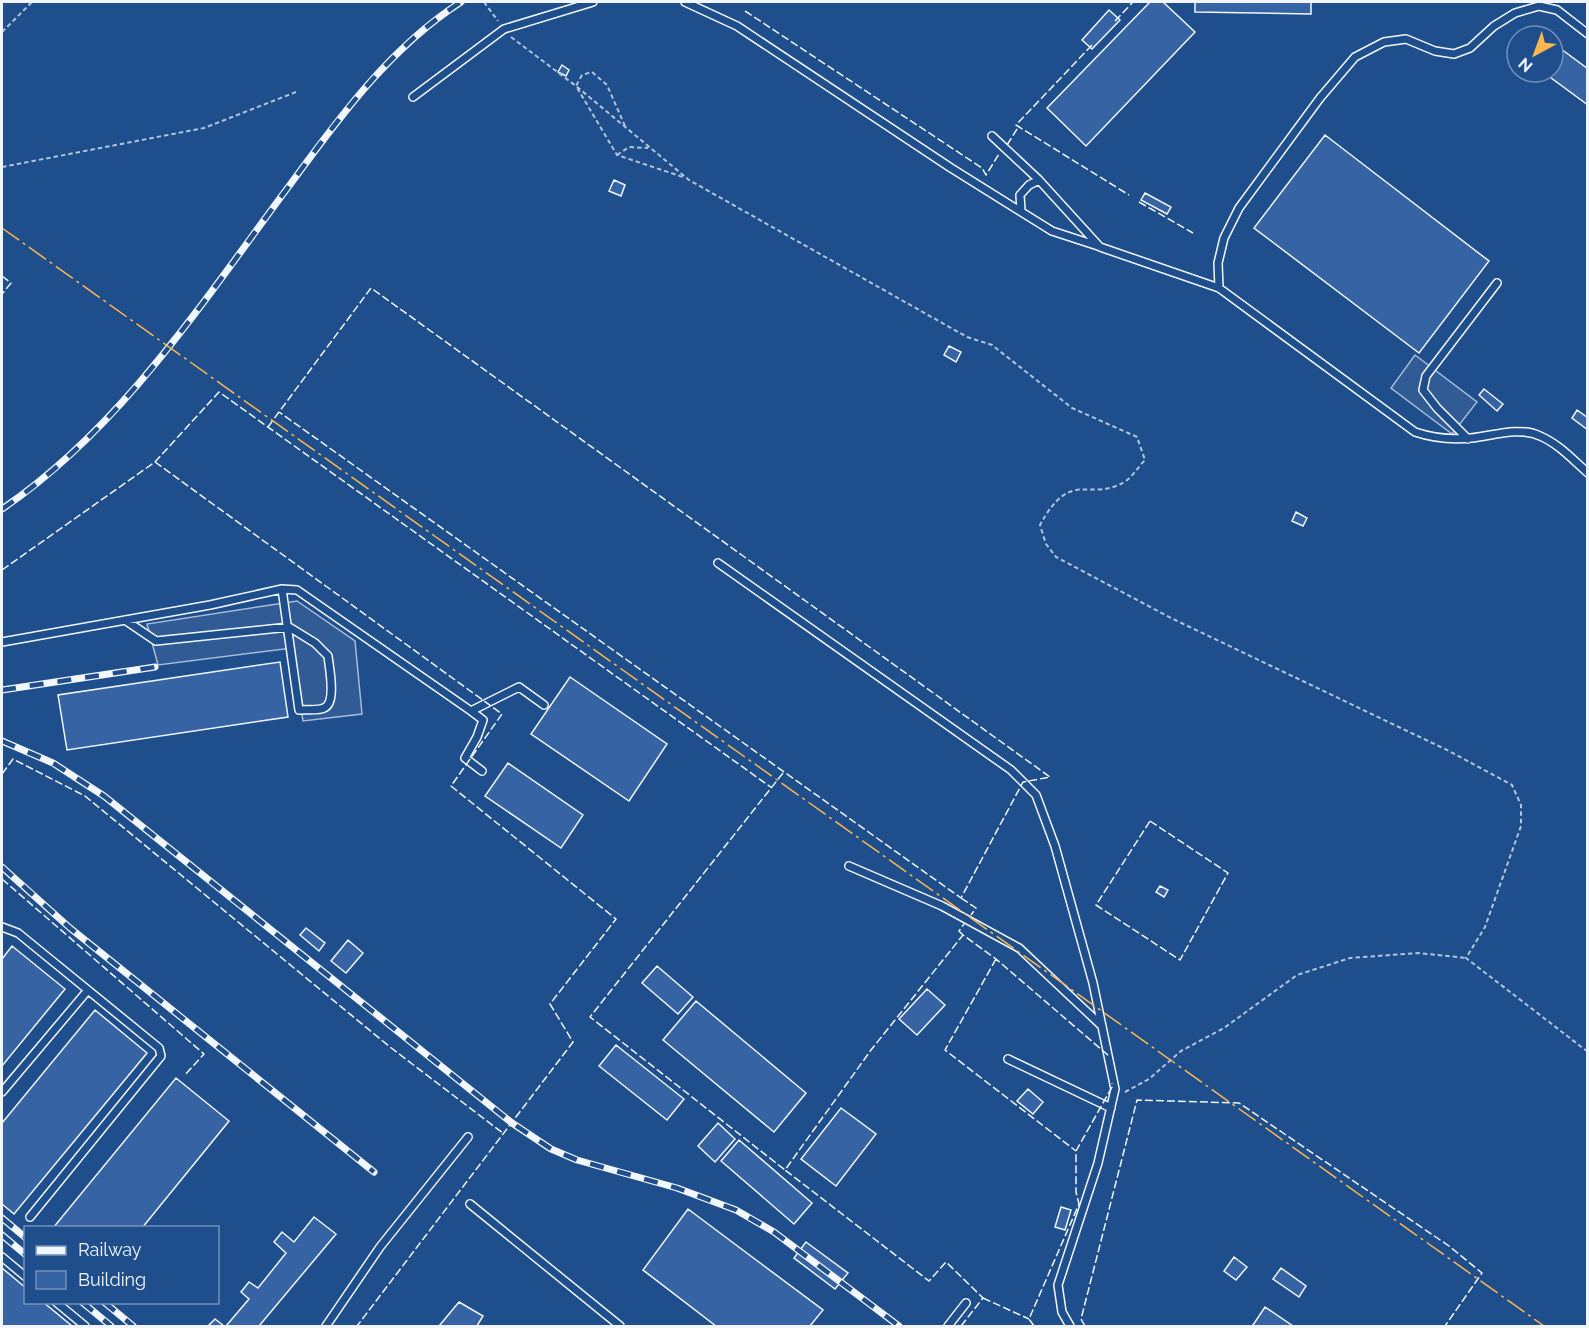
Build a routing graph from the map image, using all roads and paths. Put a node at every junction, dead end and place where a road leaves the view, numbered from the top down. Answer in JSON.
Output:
{"nodes":[{"id":1,"x":32,"y":2,"type":"edge"},
{"id":2,"x":484,"y":2,"type":"edge"},
{"id":3,"x":593,"y":2,"type":"edge"},
{"id":4,"x":685,"y":2,"type":"edge"},
{"id":5,"x":504,"y":29,"type":"junction"},
{"id":6,"x":2,"y":32,"type":"edge"},
{"id":7,"x":1587,"y":34,"type":"edge"},
{"id":8,"x":576,"y":86,"type":"junction"},
{"id":9,"x":296,"y":92,"type":"dead end"},
{"id":10,"x":413,"y":97,"type":"dead end"},
{"id":11,"x":627,"y":129,"type":"junction"},
{"id":12,"x":992,"y":136,"type":"dead end"},
{"id":13,"x":650,"y":148,"type":"junction"},
{"id":14,"x":618,"y":155,"type":"junction"},
{"id":15,"x":2,"y":167,"type":"edge"},
{"id":16,"x":685,"y":177,"type":"junction"},
{"id":17,"x":1039,"y":180,"type":"junction"},
{"id":18,"x":1021,"y":212,"type":"junction"},
{"id":19,"x":1100,"y":247,"type":"junction"},
{"id":20,"x":1497,"y":283,"type":"dead end"},
{"id":21,"x":1219,"y":288,"type":"junction"},
{"id":22,"x":1468,"y":439,"type":"junction"},
{"id":23,"x":1587,"y":473,"type":"edge"},
{"id":24,"x":718,"y":563,"type":"dead end"},
{"id":25,"x":282,"y":589,"type":"junction"},
{"id":26,"x":125,"y":620,"type":"junction"},
{"id":27,"x":289,"y":627,"type":"junction"},
{"id":28,"x":2,"y":642,"type":"edge"},
{"id":29,"x":543,"y":705,"type":"dead end"},
{"id":30,"x":471,"y":711,"type":"junction"},
{"id":31,"x":482,"y":771,"type":"dead end"},
{"id":32,"x":849,"y":866,"type":"dead end"},
{"id":33,"x":2,"y":927,"type":"edge"},
{"id":34,"x":1466,"y":958,"type":"junction"},
{"id":35,"x":88,"y":990,"type":"junction"},
{"id":36,"x":1102,"y":1026,"type":"junction"},
{"id":37,"x":1587,"y":1052,"type":"edge"},
{"id":38,"x":1008,"y":1059,"type":"dead end"},
{"id":39,"x":2,"y":1092,"type":"edge"},
{"id":40,"x":1113,"y":1098,"type":"junction"},
{"id":41,"x":1111,"y":1108,"type":"junction"},
{"id":42,"x":468,"y":1137,"type":"dead end"},
{"id":43,"x":470,"y":1204,"type":"dead end"},
{"id":44,"x":30,"y":1217,"type":"dead end"},
{"id":45,"x":2,"y":1257,"type":"edge"},
{"id":46,"x":24,"y":1275,"type":"edge"},
{"id":47,"x":966,"y":1303,"type":"dead end"},
{"id":48,"x":58,"y":1304,"type":"edge"},
{"id":49,"x":85,"y":1326,"type":"edge"},
{"id":50,"x":326,"y":1326,"type":"edge"},
{"id":51,"x":620,"y":1326,"type":"edge"},
{"id":52,"x":948,"y":1326,"type":"edge"},
{"id":53,"x":1070,"y":1326,"type":"edge"}],
"edges":[{"from":1,"to":6,"type":"path"},
{"from":2,"to":5,"type":"path"},
{"from":3,"to":5,"type":"lane"},
{"from":4,"to":18,"type":"lane"},
{"from":5,"to":8,"type":"path"},
{"from":5,"to":10,"type":"lane"},
{"from":7,"to":21,"type":"lane"},
{"from":8,"to":11,"type":"path"},
{"from":8,"to":11,"type":"path"},
{"from":8,"to":14,"type":"path"},
{"from":9,"to":15,"type":"path"},
{"from":11,"to":13,"type":"path"},
{"from":12,"to":17,"type":"lane"},
{"from":13,"to":14,"type":"path"},
{"from":13,"to":16,"type":"path"},
{"from":14,"to":16,"type":"path"},
{"from":16,"to":34,"type":"path"},
{"from":17,"to":18,"type":"lane"},
{"from":17,"to":19,"type":"lane"},
{"from":18,"to":19,"type":"lane"},
{"from":19,"to":21,"type":"lane"},
{"from":20,"to":22,"type":"lane"},
{"from":21,"to":22,"type":"lane"},
{"from":22,"to":23,"type":"lane"},
{"from":24,"to":36,"type":"lane"},
{"from":25,"to":26,"type":"lane"},
{"from":25,"to":27,"type":"lane"},
{"from":25,"to":30,"type":"lane"},
{"from":26,"to":27,"type":"lane"},
{"from":26,"to":28,"type":"lane"},
{"from":27,"to":27,"type":"lane"},
{"from":29,"to":30,"type":"lane"},
{"from":30,"to":31,"type":"lane"},
{"from":32,"to":36,"type":"lane"},
{"from":33,"to":35,"type":"lane"},
{"from":34,"to":37,"type":"path"},
{"from":34,"to":40,"type":"path"},
{"from":35,"to":39,"type":"lane"},
{"from":35,"to":44,"type":"lane"},
{"from":36,"to":40,"type":"lane"},
{"from":38,"to":41,"type":"lane"},
{"from":40,"to":41,"type":"lane"},
{"from":41,"to":53,"type":"lane"},
{"from":42,"to":50,"type":"lane"},
{"from":43,"to":51,"type":"lane"},
{"from":45,"to":46,"type":"lane"},
{"from":47,"to":52,"type":"lane"},
{"from":48,"to":49,"type":"lane"}]}
